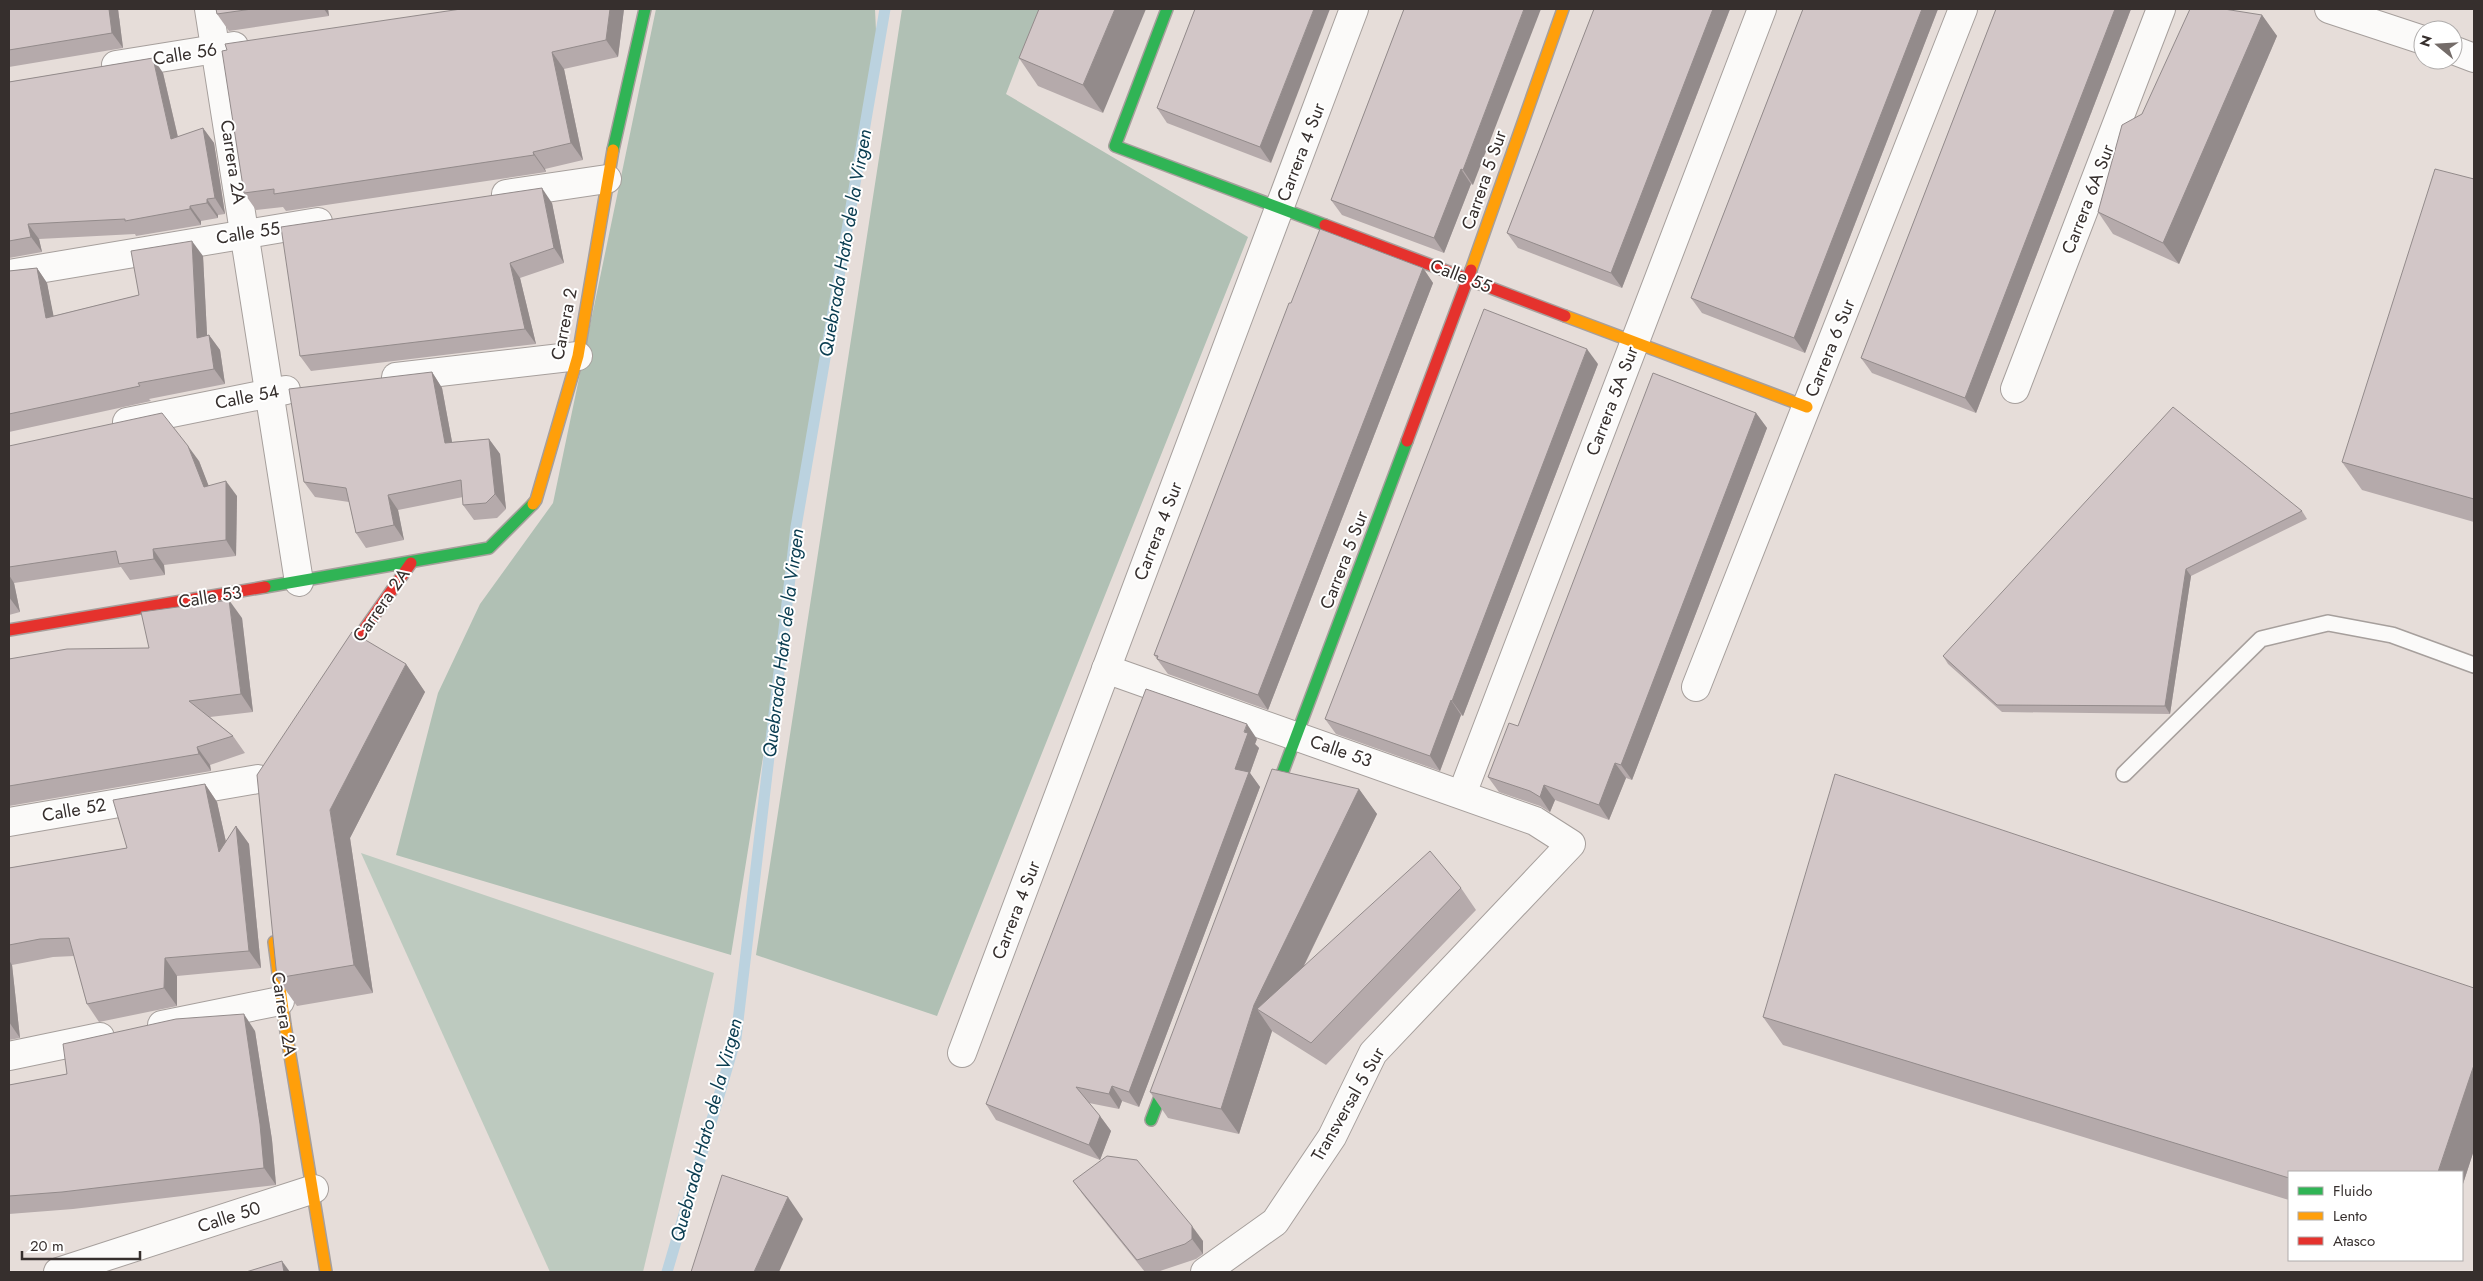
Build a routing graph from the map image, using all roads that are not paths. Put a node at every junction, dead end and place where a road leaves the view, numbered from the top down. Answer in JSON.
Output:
{"nodes":[{"id":1,"x":209,"y":9,"type":"edge"},
{"id":2,"x":645,"y":9,"type":"edge"},
{"id":3,"x":1167,"y":9,"type":"edge"},
{"id":4,"x":1354,"y":9,"type":"edge"},
{"id":5,"x":1562,"y":9,"type":"edge"},
{"id":6,"x":1762,"y":9,"type":"edge"},
{"id":7,"x":1964,"y":9,"type":"edge"},
{"id":8,"x":2161,"y":9,"type":"edge"},
{"id":9,"x":2329,"y":9,"type":"edge"},
{"id":10,"x":2413,"y":37,"type":"edge"},
{"id":11,"x":255,"y":43,"type":"edge"},
{"id":12,"x":216,"y":49,"type":"junction"},
{"id":13,"x":88,"y":70,"type":"edge"},
{"id":14,"x":607,"y":179,"type":"junction"},
{"id":15,"x":480,"y":198,"type":"edge"},
{"id":16,"x":1280,"y":207,"type":"junction"},
{"id":17,"x":342,"y":219,"type":"edge"},
{"id":18,"x":245,"y":233,"type":"junction"},
{"id":19,"x":9,"y":274,"type":"edge"},
{"id":20,"x":1468,"y":279,"type":"junction"},
{"id":21,"x":1634,"y":342,"type":"junction"},
{"id":22,"x":578,"y":356,"type":"junction"},
{"id":23,"x":375,"y":380,"type":"edge"},
{"id":24,"x":308,"y":387,"type":"edge"},
{"id":25,"x":2015,"y":389,"type":"dead end"},
{"id":26,"x":269,"y":392,"type":"junction"},
{"id":27,"x":1807,"y":407,"type":"junction"},
{"id":28,"x":105,"y":427,"type":"edge"},
{"id":29,"x":411,"y":563,"type":"junction"},
{"id":30,"x":299,"y":582,"type":"junction"},
{"id":31,"x":9,"y":630,"type":"edge"},
{"id":32,"x":2474,"y":665,"type":"edge"},
{"id":33,"x":1106,"y":669,"type":"junction"},
{"id":34,"x":332,"y":675,"type":"edge"},
{"id":35,"x":1696,"y":687,"type":"dead end"},
{"id":36,"x":1296,"y":736,"type":"junction"},
{"id":37,"x":2124,"y":774,"type":"dead end"},
{"id":38,"x":260,"y":779,"type":"edge"},
{"id":39,"x":1462,"y":794,"type":"junction"},
{"id":40,"x":1265,"y":818,"type":"edge"},
{"id":41,"x":9,"y":822,"type":"edge"},
{"id":42,"x":1571,"y":844,"type":"joint"},
{"id":43,"x":273,"y":933,"type":"edge"},
{"id":44,"x":280,"y":1001,"type":"junction"},
{"id":45,"x":962,"y":1053,"type":"dead end"},
{"id":46,"x":9,"y":1056,"type":"edge"},
{"id":47,"x":1176,"y":1056,"type":"edge"},
{"id":48,"x":1152,"y":1120,"type":"edge"},
{"id":49,"x":314,"y":1189,"type":"junction"},
{"id":50,"x":58,"y":1272,"type":"edge"},
{"id":51,"x":326,"y":1272,"type":"edge"},
{"id":52,"x":1205,"y":1272,"type":"edge"}],
"edges":[{"from":1,"to":12,"type":"street","name":"Carrera 2A"},
{"from":2,"to":14,"type":"street","name":"Carrera 2"},
{"from":3,"to":16,"type":"street","name":"Calle 55"},
{"from":4,"to":16,"type":"street","name":"Carrera 4 Sur"},
{"from":5,"to":20,"type":"street","name":"Carrera 5 Sur"},
{"from":6,"to":21,"type":"street","name":"Carrera 5A Sur"},
{"from":7,"to":27,"type":"street","name":"Carrera 6 Sur"},
{"from":8,"to":25,"type":"street","name":"Carrera 6A Sur"},
{"from":9,"to":10,"type":"street"},
{"from":11,"to":12,"type":"street","name":"Calle 56"},
{"from":12,"to":13,"type":"street","name":"Calle 56"},
{"from":12,"to":18,"type":"street","name":"Carrera 2A"},
{"from":14,"to":15,"type":"street"},
{"from":14,"to":22,"type":"street","name":"Carrera 2"},
{"from":16,"to":20,"type":"street","name":"Calle 55"},
{"from":16,"to":33,"type":"street","name":"Carrera 4 Sur"},
{"from":17,"to":18,"type":"street","name":"Calle 55"},
{"from":18,"to":19,"type":"street","name":"Calle 55"},
{"from":18,"to":26,"type":"street","name":"Carrera 2A"},
{"from":20,"to":21,"type":"street","name":"Calle 55"},
{"from":20,"to":36,"type":"street","name":"Carrera 5 Sur"},
{"from":21,"to":27,"type":"street","name":"Calle 55"},
{"from":21,"to":39,"type":"street","name":"Carrera 5A Sur"},
{"from":22,"to":23,"type":"street"},
{"from":22,"to":29,"type":"street","name":"Carrera 2"},
{"from":24,"to":26,"type":"street","name":"Calle 54"},
{"from":26,"to":28,"type":"street","name":"Calle 54"},
{"from":26,"to":30,"type":"street","name":"Carrera 2A"},
{"from":27,"to":35,"type":"street","name":"Carrera 6 Sur"},
{"from":29,"to":30,"type":"street","name":"Calle 53"},
{"from":29,"to":34,"type":"street","name":"Carrera 2A"},
{"from":30,"to":31,"type":"street","name":"Calle 53"},
{"from":32,"to":37,"type":"lane"},
{"from":33,"to":36,"type":"street","name":"Calle 53"},
{"from":33,"to":45,"type":"street","name":"Carrera 4 Sur"},
{"from":36,"to":39,"type":"street","name":"Calle 53"},
{"from":36,"to":40,"type":"street","name":"Carrera 5 Sur"},
{"from":38,"to":41,"type":"street","name":"Calle 52"},
{"from":39,"to":42,"type":"street","name":"Calle 53"},
{"from":42,"to":52,"type":"street","name":"Transversal 5 Sur"},
{"from":43,"to":44,"type":"street","name":"Carrera 2A"},
{"from":44,"to":46,"type":"street"},
{"from":44,"to":49,"type":"street","name":"Carrera 2A"},
{"from":47,"to":48,"type":"street"},
{"from":49,"to":50,"type":"street","name":"Calle 50"},
{"from":49,"to":51,"type":"street","name":"Carrera 2A"}]}
